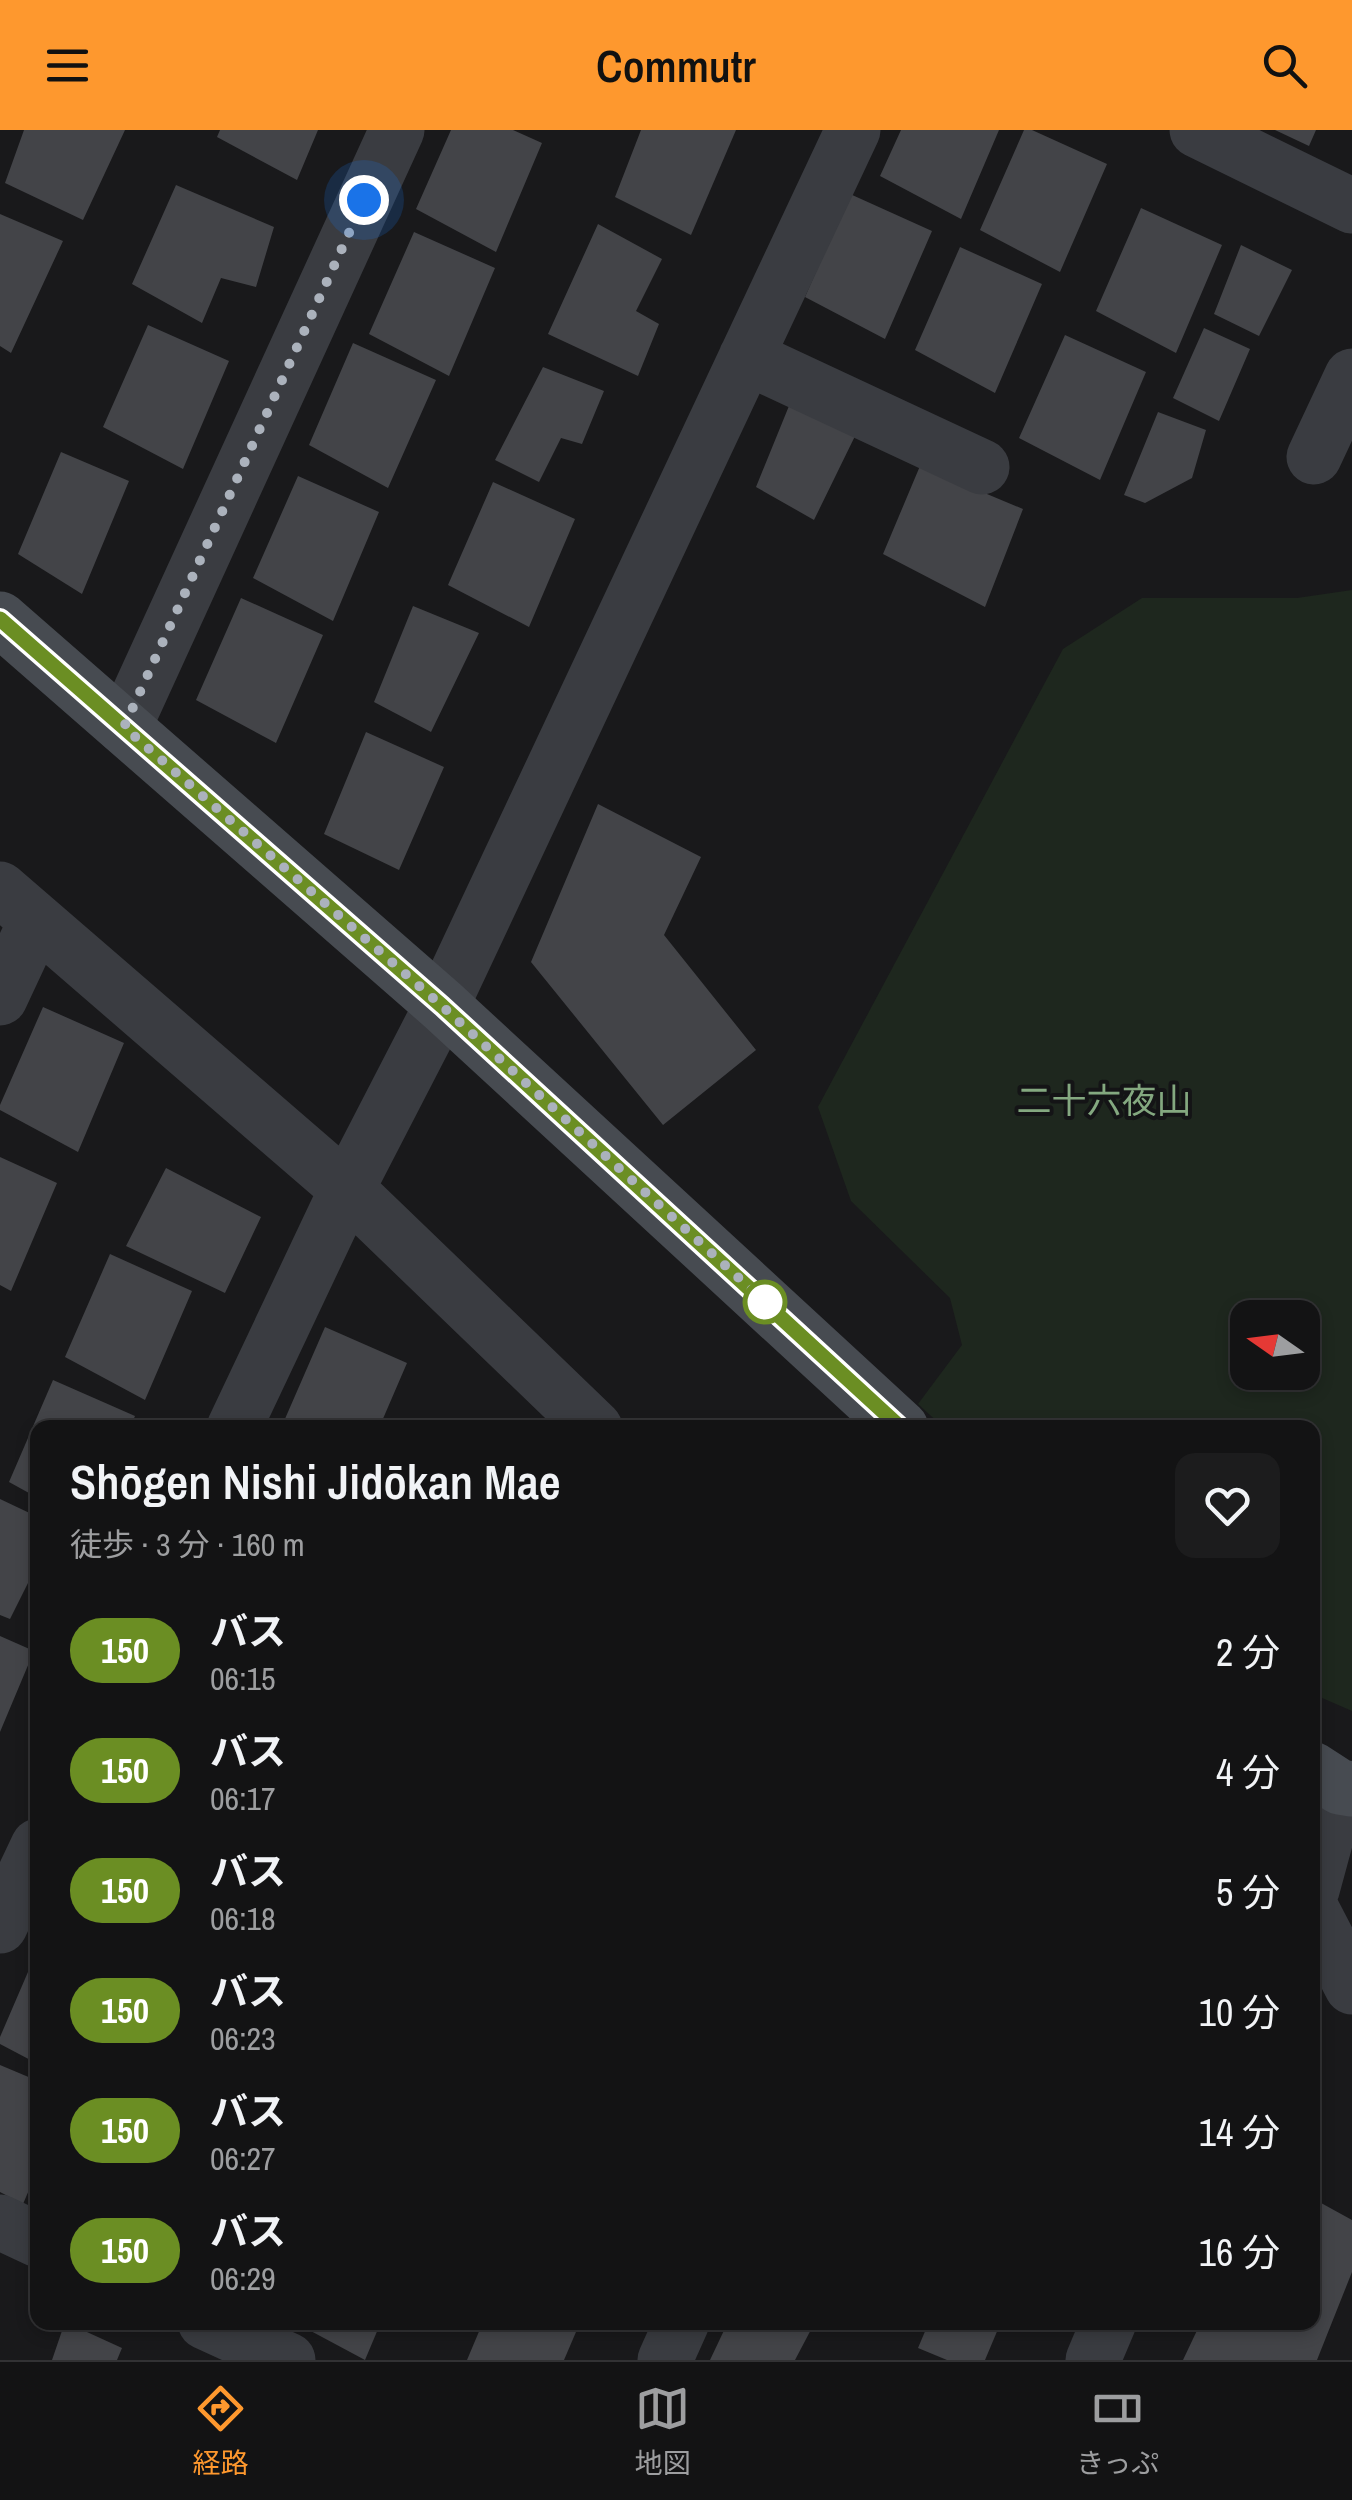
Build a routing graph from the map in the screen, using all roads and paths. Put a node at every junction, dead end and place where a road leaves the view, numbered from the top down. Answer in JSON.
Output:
{"nodes":[{"id":1,"x":396,"y":130,"type":"edge"},
{"id":2,"x":853,"y":130,"type":"edge"},
{"id":3,"x":1197,"y":130,"type":"edge"},
{"id":4,"x":1352,"y":206,"type":"edge"},
{"id":5,"x":746,"y":357,"type":"junction"},
{"id":6,"x":1352,"y":376,"type":"edge"},
{"id":7,"x":1314,"y":457,"type":"dead end"},
{"id":8,"x":982,"y":467,"type":"dead end"},
{"id":9,"x":0,"y":619,"type":"edge"},
{"id":10,"x":124,"y":727,"type":"junction"},
{"id":11,"x":18,"y":905,"type":"edge"},
{"id":12,"x":0,"y":998,"type":"edge"},
{"id":13,"x":442,"y":1006,"type":"junction"},
{"id":14,"x":347,"y":1188,"type":"junction"},
{"id":15,"x":238,"y":1420,"type":"edge"},
{"id":16,"x":588,"y":1420,"type":"edge"},
{"id":17,"x":892,"y":1420,"type":"edge"},
{"id":18,"x":1335,"y":1782,"type":"edge"},
{"id":19,"x":1320,"y":1852,"type":"edge"},
{"id":20,"x":30,"y":1863,"type":"edge"},
{"id":21,"x":1320,"y":1925,"type":"edge"},
{"id":22,"x":0,"y":1926,"type":"edge"},
{"id":23,"x":1352,"y":1987,"type":"edge"},
{"id":24,"x":0,"y":2222,"type":"edge"},
{"id":25,"x":30,"y":2236,"type":"edge"},
{"id":26,"x":678,"y":2330,"type":"edge"},
{"id":27,"x":1106,"y":2330,"type":"edge"},
{"id":28,"x":227,"y":2336,"type":"edge"},
{"id":29,"x":288,"y":2360,"type":"edge"},
{"id":30,"x":665,"y":2360,"type":"edge"},
{"id":31,"x":1093,"y":2360,"type":"edge"}],
"edges":[{"from":1,"to":10,"type":"street"},
{"from":2,"to":5,"type":"street"},
{"from":3,"to":4,"type":"street"},
{"from":5,"to":8,"type":"street"},
{"from":5,"to":13,"type":"street"},
{"from":6,"to":7,"type":"street"},
{"from":9,"to":10,"type":"street"},
{"from":10,"to":13,"type":"street"},
{"from":11,"to":12,"type":"street"},
{"from":11,"to":14,"type":"street"},
{"from":13,"to":14,"type":"street"},
{"from":13,"to":17,"type":"street"},
{"from":14,"to":15,"type":"street"},
{"from":14,"to":16,"type":"street"},
{"from":18,"to":19,"type":"street"},
{"from":20,"to":22,"type":"street"},
{"from":21,"to":23,"type":"street"},
{"from":24,"to":25,"type":"street"},
{"from":26,"to":30,"type":"street"},
{"from":27,"to":31,"type":"street"},
{"from":28,"to":29,"type":"street"}]}
